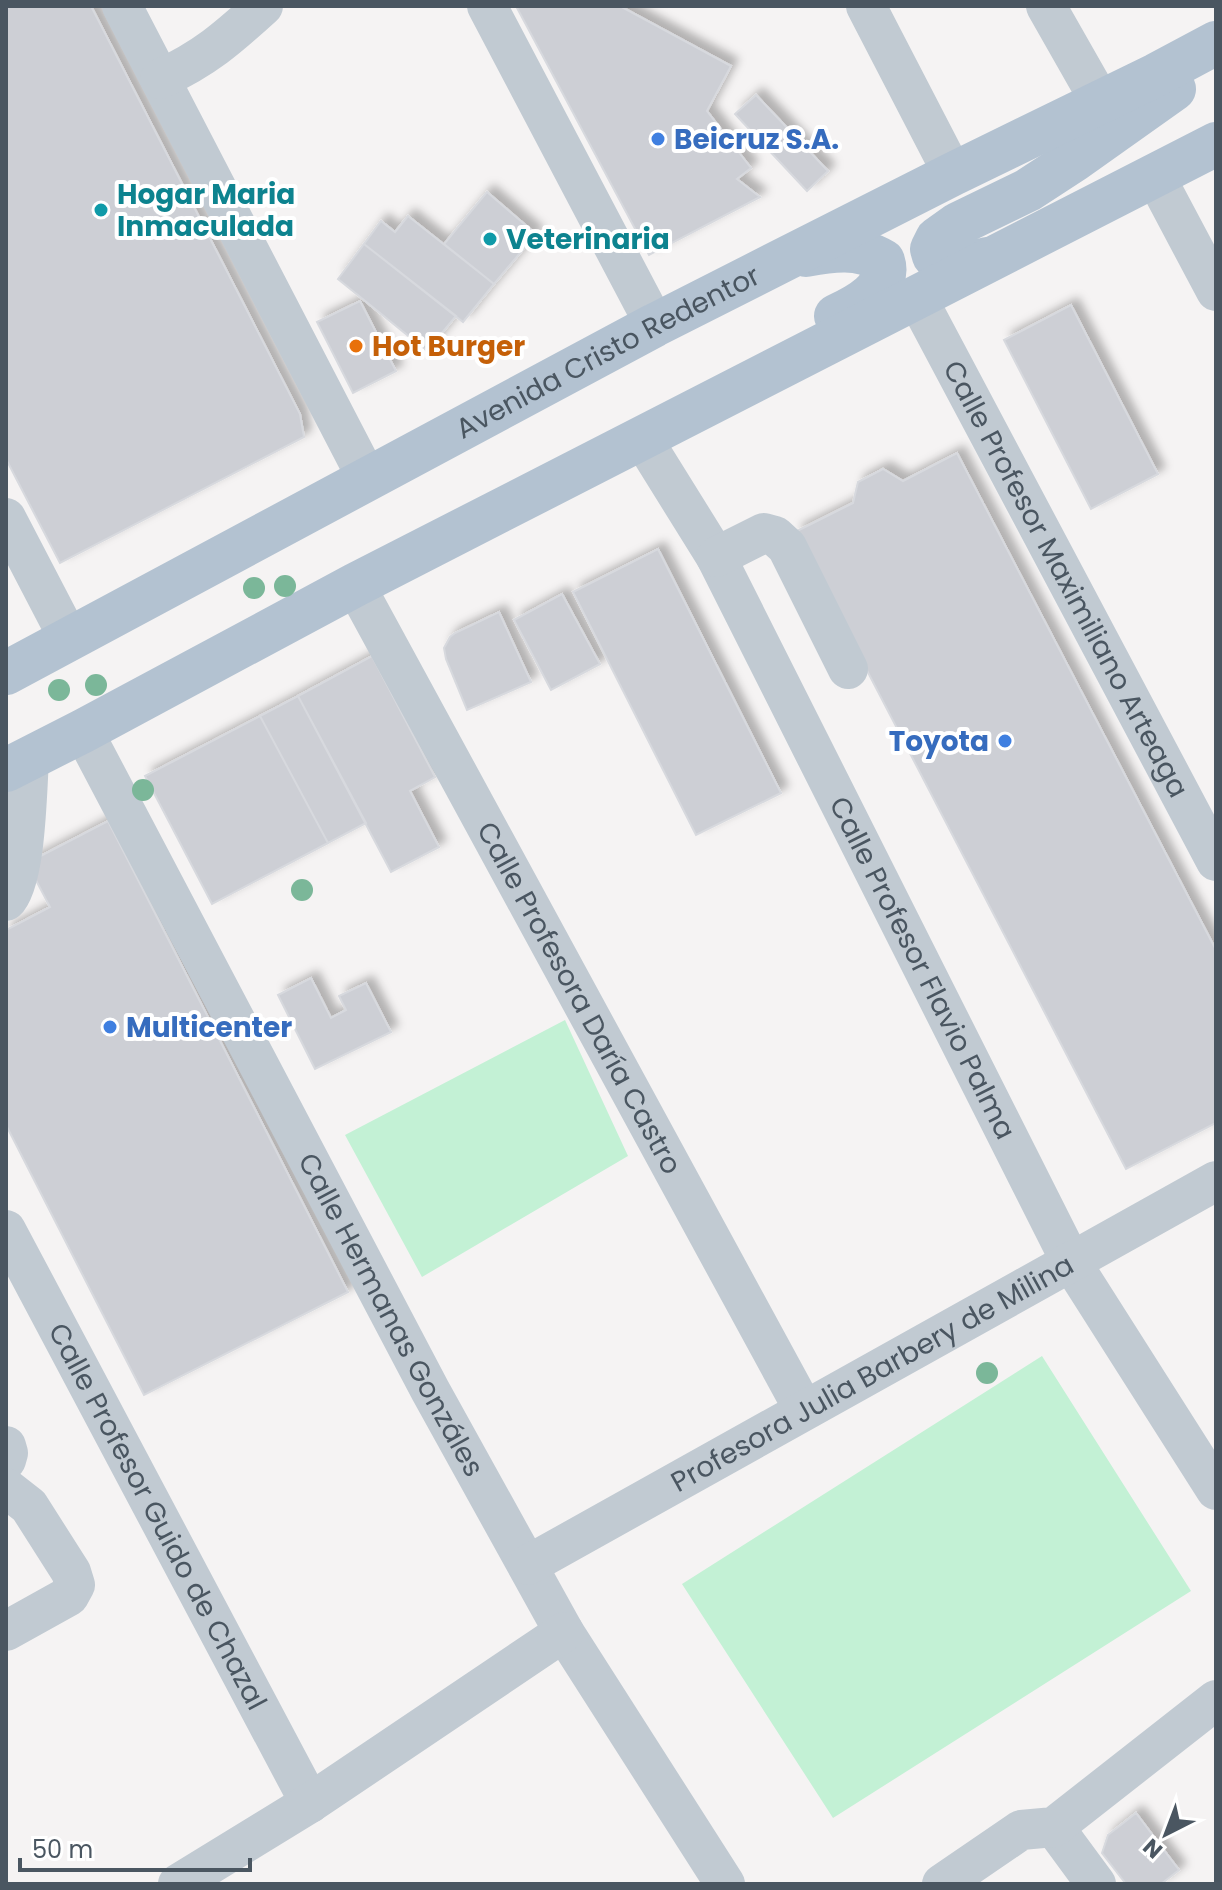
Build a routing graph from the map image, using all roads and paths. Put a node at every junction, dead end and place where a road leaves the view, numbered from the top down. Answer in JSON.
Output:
{"nodes":[{"id":1,"x":122,"y":6,"type":"edge"},
{"id":2,"x":263,"y":6,"type":"edge"},
{"id":3,"x":487,"y":6,"type":"edge"},
{"id":4,"x":866,"y":6,"type":"edge"},
{"id":5,"x":1046,"y":6,"type":"edge"},
{"id":6,"x":1216,"y":43,"type":"edge"},
{"id":7,"x":160,"y":79,"type":"junction"},
{"id":8,"x":1100,"y":101,"type":"junction"},
{"id":9,"x":1216,"y":144,"type":"edge"},
{"id":10,"x":953,"y":174,"type":"junction"},
{"id":11,"x":1155,"y":176,"type":"junction"},
{"id":12,"x":1014,"y":248,"type":"junction"},
{"id":13,"x":786,"y":259,"type":"junction"},
{"id":14,"x":1216,"y":291,"type":"edge"},
{"id":15,"x":917,"y":298,"type":"junction"},
{"id":16,"x":655,"y":325,"type":"junction"},
{"id":17,"x":642,"y":438,"type":"junction"},
{"id":18,"x":599,"y":460,"type":"junction"},
{"id":19,"x":368,"y":480,"type":"junction"},
{"id":20,"x":6,"y":518,"type":"edge"},
{"id":21,"x":716,"y":557,"type":"junction"},
{"id":22,"x":355,"y":585,"type":"junction"},
{"id":23,"x":69,"y":639,"type":"junction"},
{"id":24,"x":848,"y":669,"type":"dead end"},
{"id":25,"x":6,"y":673,"type":"edge"},
{"id":26,"x":83,"y":731,"type":"junction"},
{"id":27,"x":17,"y":765,"type":"edge"},
{"id":28,"x":1216,"y":861,"type":"edge"},
{"id":29,"x":6,"y":901,"type":"edge"},
{"id":30,"x":1216,"y":1181,"type":"edge"},
{"id":31,"x":6,"y":1230,"type":"edge"},
{"id":32,"x":1071,"y":1262,"type":"junction"},
{"id":33,"x":804,"y":1410,"type":"junction"},
{"id":34,"x":6,"y":1446,"type":"edge"},
{"id":35,"x":6,"y":1460,"type":"edge"},
{"id":36,"x":6,"y":1488,"type":"edge"},
{"id":37,"x":1216,"y":1490,"type":"edge"},
{"id":38,"x":528,"y":1565,"type":"junction"},
{"id":39,"x":6,"y":1631,"type":"edge"},
{"id":40,"x":564,"y":1632,"type":"junction"},
{"id":41,"x":1216,"y":1700,"type":"edge"},
{"id":42,"x":310,"y":1803,"type":"junction"},
{"id":43,"x":1054,"y":1827,"type":"junction"},
{"id":44,"x":178,"y":1884,"type":"edge"},
{"id":45,"x":725,"y":1884,"type":"edge"},
{"id":46,"x":942,"y":1884,"type":"edge"},
{"id":47,"x":1096,"y":1884,"type":"edge"}],
"edges":[{"from":1,"to":7,"type":"street"},
{"from":2,"to":7,"type":"street"},
{"from":3,"to":16,"type":"street"},
{"from":4,"to":10,"type":"street"},
{"from":5,"to":8,"type":"street"},
{"from":6,"to":8,"type":"main road","name":"Avenida Cristo Redentor"},
{"from":6,"to":12,"type":"main road"},
{"from":7,"to":19,"type":"street"},
{"from":8,"to":10,"type":"main road","name":"Avenida Cristo Redentor"},
{"from":9,"to":11,"type":"main road"},
{"from":10,"to":13,"type":"main road","name":"Avenida Cristo Redentor"},
{"from":11,"to":12,"type":"main road"},
{"from":11,"to":14,"type":"street"},
{"from":12,"to":15,"type":"main road"},
{"from":13,"to":16,"type":"main road","name":"Avenida Cristo Redentor"},
{"from":13,"to":18,"type":"main road"},
{"from":15,"to":17,"type":"main road"},
{"from":15,"to":28,"type":"street","name":"Calle Profesor Maximiliano Arteaga"},
{"from":16,"to":19,"type":"main road","name":"Avenida Cristo Redentor"},
{"from":17,"to":18,"type":"main road"},
{"from":17,"to":21,"type":"street","name":"Calle Profesor Flavio Palma"},
{"from":18,"to":22,"type":"main road"},
{"from":19,"to":23,"type":"main road","name":"Avenida Cristo Redentor"},
{"from":20,"to":23,"type":"street"},
{"from":21,"to":24,"type":"street"},
{"from":21,"to":32,"type":"street","name":"Calle Profesor Flavio Palma"},
{"from":22,"to":26,"type":"main road"},
{"from":22,"to":33,"type":"street","name":"Calle Profesora Daría Castro"},
{"from":23,"to":25,"type":"main road","name":"Avenida Cristo Redentor"},
{"from":26,"to":27,"type":"main road"},
{"from":26,"to":38,"type":"street","name":"Calle Hermanas Gonzáles"},
{"from":27,"to":29,"type":"street"},
{"from":30,"to":32,"type":"street","name":"Profesora Julia Barbery de Milina"},
{"from":31,"to":42,"type":"street","name":"Calle Profesor Guido de Chazal"},
{"from":32,"to":33,"type":"street","name":"Profesora Julia Barbery de Milina"},
{"from":32,"to":37,"type":"street","name":"Calle Profesor Flavio Palma"},
{"from":33,"to":38,"type":"street","name":"Profesora Julia Barbery de Milina"},
{"from":34,"to":35,"type":"street"},
{"from":36,"to":39,"type":"street"},
{"from":38,"to":40,"type":"street","name":"Calle Hermanas Gonzáles"},
{"from":40,"to":42,"type":"street"},
{"from":40,"to":45,"type":"street","name":"Calle Hermanas Gonzáles"},
{"from":41,"to":43,"type":"street"},
{"from":42,"to":44,"type":"street"},
{"from":43,"to":46,"type":"street"},
{"from":43,"to":47,"type":"street"}]}
